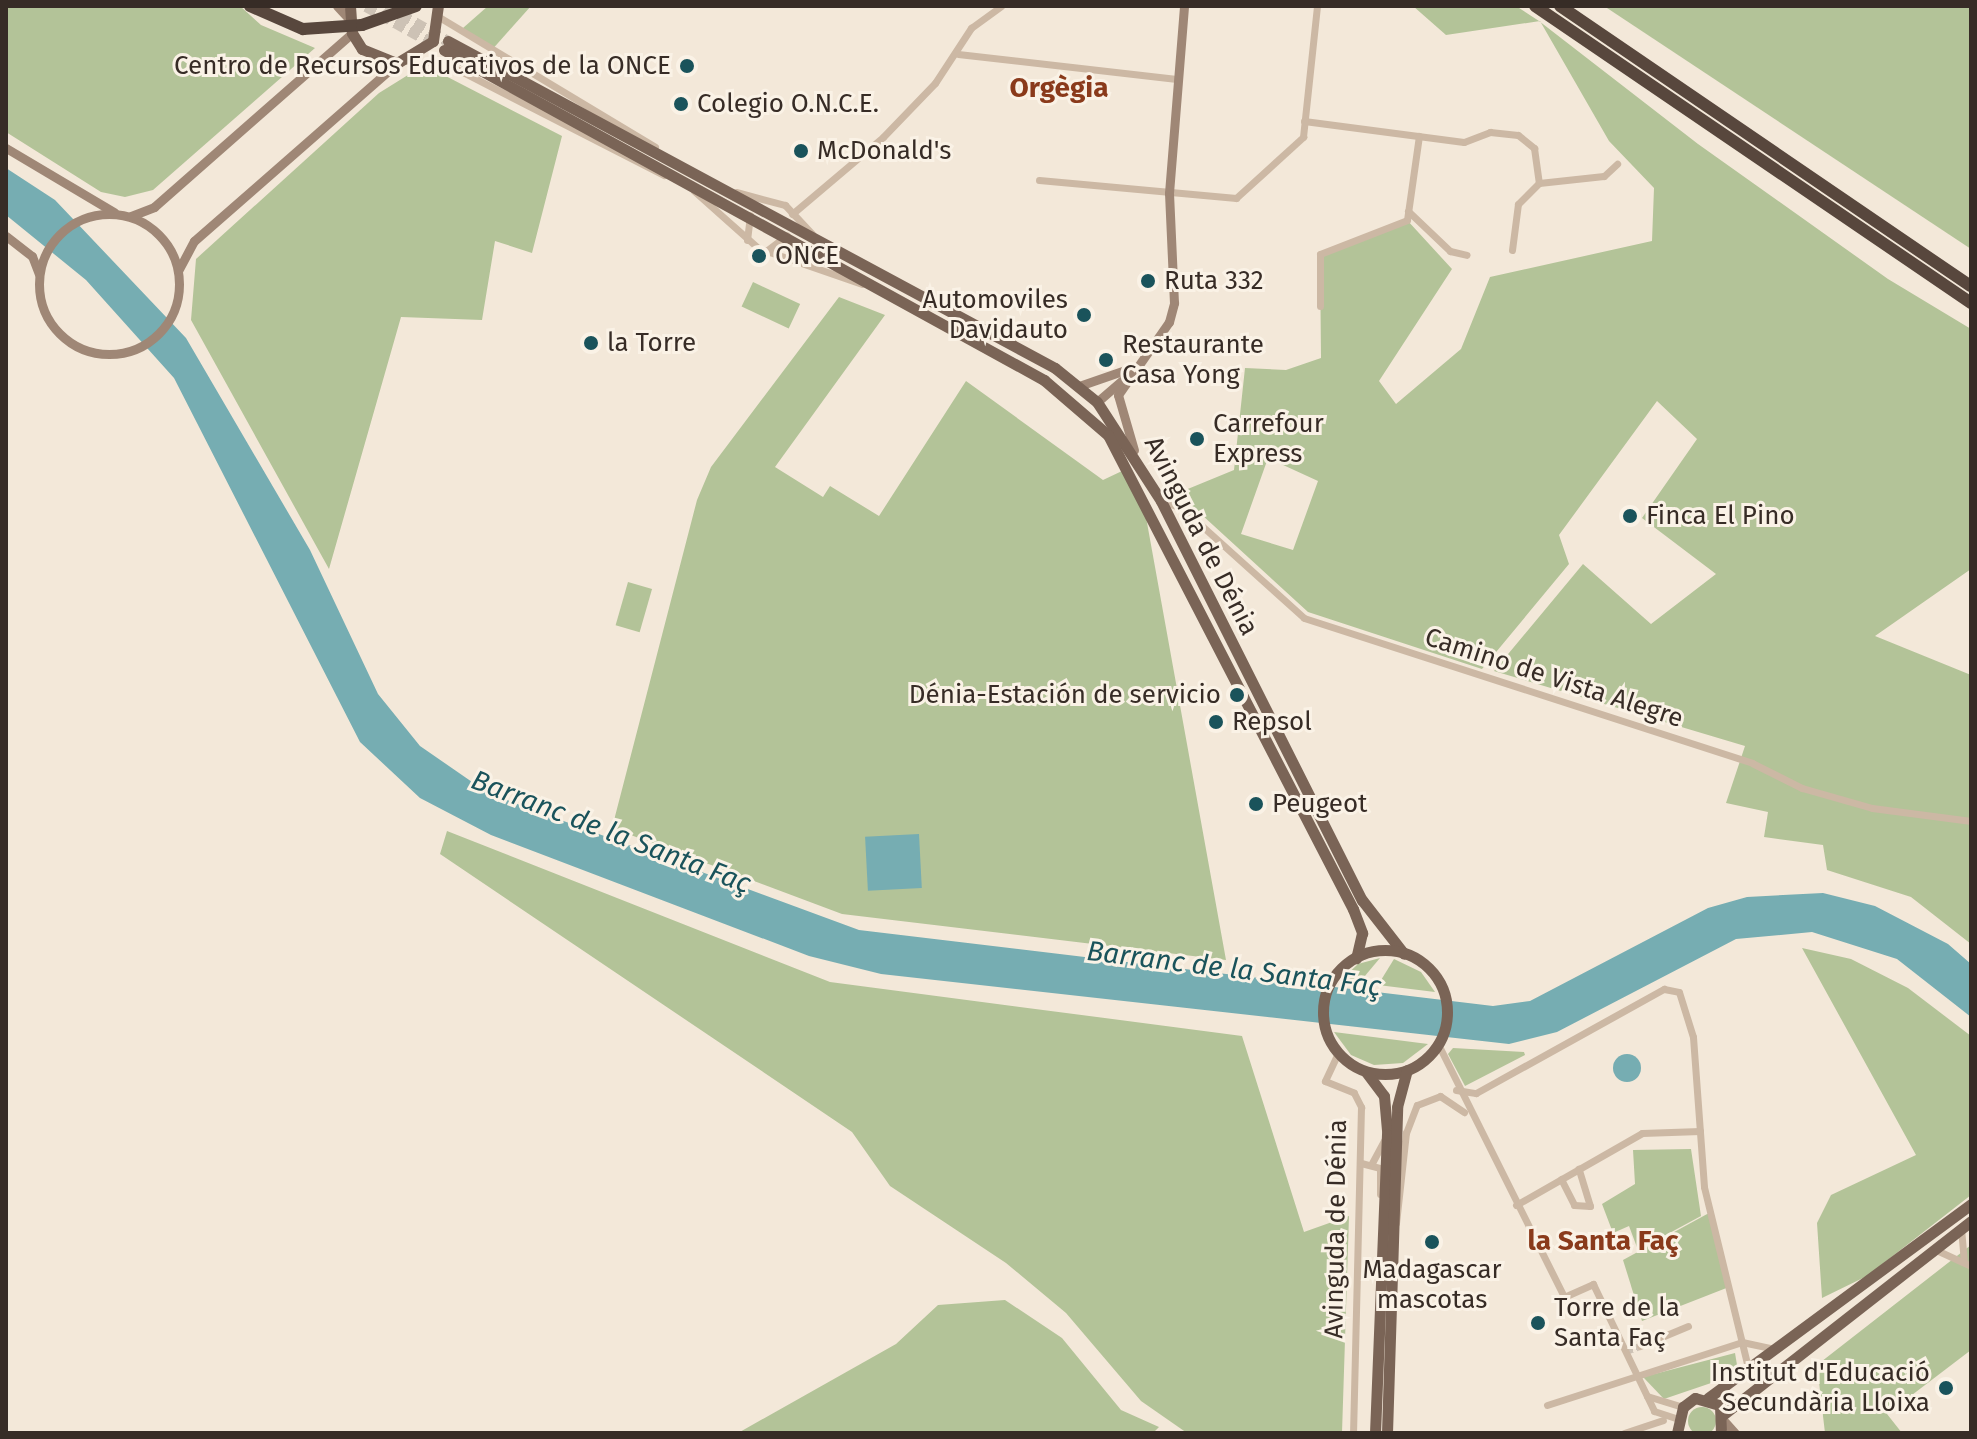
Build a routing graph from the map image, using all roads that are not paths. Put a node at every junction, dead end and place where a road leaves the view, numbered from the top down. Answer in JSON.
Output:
{"nodes":[{"id":1,"x":250,"y":6,"type":"edge"},
{"id":2,"x":337,"y":6,"type":"edge"},
{"id":3,"x":350,"y":6,"type":"edge"},
{"id":4,"x":416,"y":6,"type":"edge"},
{"id":5,"x":1001,"y":6,"type":"edge"},
{"id":6,"x":1184,"y":6,"type":"edge"},
{"id":7,"x":1317,"y":6,"type":"edge"},
{"id":8,"x":1535,"y":6,"type":"edge"},
{"id":9,"x":1560,"y":6,"type":"edge"},
{"id":10,"x":439,"y":12,"type":"edge"},
{"id":11,"x":349,"y":19,"type":"junction"},
{"id":12,"x":352,"y":33,"type":"junction"},
{"id":13,"x":446,"y":45,"type":"tunnel mouth"},
{"id":14,"x":958,"y":54,"type":"junction"},
{"id":15,"x":402,"y":62,"type":"junction"},
{"id":16,"x":1177,"y":79,"type":"junction"},
{"id":17,"x":1304,"y":121,"type":"junction"},
{"id":18,"x":1419,"y":136,"type":"junction"},
{"id":19,"x":6,"y":148,"type":"edge"},
{"id":20,"x":1617,"y":164,"type":"dead end"},
{"id":21,"x":680,"y":174,"type":"junction"},
{"id":22,"x":1039,"y":180,"type":"dead end"},
{"id":23,"x":1539,"y":183,"type":"junction"},
{"id":24,"x":691,"y":188,"type":"junction"},
{"id":25,"x":1169,"y":193,"type":"junction"},
{"id":26,"x":768,"y":198,"type":"junction"},
{"id":27,"x":1408,"y":211,"type":"junction"},
{"id":28,"x":117,"y":214,"type":"junction"},
{"id":29,"x":792,"y":214,"type":"junction"},
{"id":30,"x":750,"y":215,"type":"junction"},
{"id":31,"x":130,"y":217,"type":"junction"},
{"id":32,"x":787,"y":235,"type":"junction"},
{"id":33,"x":6,"y":236,"type":"edge"},
{"id":34,"x":747,"y":240,"type":"junction"},
{"id":35,"x":1512,"y":250,"type":"dead end"},
{"id":36,"x":764,"y":251,"type":"junction"},
{"id":37,"x":1467,"y":255,"type":"dead end"},
{"id":38,"x":837,"y":257,"type":"junction"},
{"id":39,"x":178,"y":271,"type":"junction"},
{"id":40,"x":40,"y":275,"type":"junction"},
{"id":41,"x":862,"y":284,"type":"junction"},
{"id":42,"x":1971,"y":286,"type":"edge"},
{"id":43,"x":1971,"y":303,"type":"edge"},
{"id":44,"x":1320,"y":306,"type":"dead end"},
{"id":45,"x":1137,"y":364,"type":"junction"},
{"id":46,"x":1015,"y":365,"type":"junction"},
{"id":47,"x":1129,"y":374,"type":"junction"},
{"id":48,"x":1079,"y":386,"type":"junction"},
{"id":49,"x":1097,"y":402,"type":"junction"},
{"id":50,"x":1134,"y":450,"type":"junction"},
{"id":51,"x":1161,"y":501,"type":"junction"},
{"id":52,"x":1971,"y":821,"type":"edge"},
{"id":53,"x":1404,"y":954,"type":"junction"},
{"id":54,"x":1356,"y":958,"type":"junction"},
{"id":55,"x":1438,"y":1043,"type":"junction"},
{"id":56,"x":1338,"y":1053,"type":"junction"},
{"id":57,"x":1407,"y":1070,"type":"junction"},
{"id":58,"x":1366,"y":1071,"type":"junction"},
{"id":59,"x":1456,"y":1090,"type":"junction"},
{"id":60,"x":1476,"y":1093,"type":"junction"},
{"id":61,"x":1469,"y":1117,"type":"junction"},
{"id":62,"x":1700,"y":1131,"type":"junction"},
{"id":63,"x":1387,"y":1134,"type":"junction"},
{"id":64,"x":1361,"y":1163,"type":"junction"},
{"id":65,"x":1372,"y":1163,"type":"junction"},
{"id":66,"x":1579,"y":1169,"type":"junction"},
{"id":67,"x":1561,"y":1179,"type":"junction"},
{"id":68,"x":1971,"y":1204,"type":"edge"},
{"id":69,"x":1516,"y":1205,"type":"junction"},
{"id":70,"x":1385,"y":1209,"type":"junction"},
{"id":71,"x":1966,"y":1224,"type":"edge"},
{"id":72,"x":1395,"y":1225,"type":"junction"},
{"id":73,"x":1934,"y":1249,"type":"junction"},
{"id":74,"x":1964,"y":1260,"type":"junction"},
{"id":75,"x":1971,"y":1266,"type":"edge"},
{"id":76,"x":1688,"y":1326,"type":"dead end"},
{"id":77,"x":1742,"y":1342,"type":"junction"},
{"id":78,"x":1640,"y":1346,"type":"tunnel mouth"},
{"id":79,"x":1777,"y":1350,"type":"junction"},
{"id":80,"x":1628,"y":1370,"type":"junction"},
{"id":81,"x":1749,"y":1371,"type":"junction"},
{"id":82,"x":1645,"y":1395,"type":"junction"},
{"id":83,"x":1708,"y":1398,"type":"junction"},
{"id":84,"x":1547,"y":1405,"type":"dead end"},
{"id":85,"x":1664,"y":1419,"type":"junction"},
{"id":86,"x":1680,"y":1423,"type":"edge"},
{"id":87,"x":1723,"y":1423,"type":"edge"},
{"id":88,"x":1353,"y":1433,"type":"edge"},
{"id":89,"x":1375,"y":1433,"type":"edge"},
{"id":90,"x":1387,"y":1433,"type":"edge"},
{"id":91,"x":1624,"y":1433,"type":"edge"},
{"id":92,"x":1735,"y":1433,"type":"edge"}],
"edges":[{"from":1,"to":4,"type":"highway","bridge":true},
{"from":2,"to":11,"type":"main road"},
{"from":3,"to":11,"type":"main road"},
{"from":5,"to":14,"type":"street"},
{"from":6,"to":16,"type":"main road"},
{"from":7,"to":17,"type":"street"},
{"from":8,"to":43,"type":"highway"},
{"from":9,"to":42,"type":"highway"},
{"from":10,"to":15,"type":"main road"},
{"from":10,"to":21,"type":"street","name":"Avinguda de Dénia"},
{"from":11,"to":12,"type":"main road"},
{"from":12,"to":15,"type":"main road"},
{"from":12,"to":31,"type":"main road"},
{"from":13,"to":21,"type":"main road","name":"Avinguda de Dénia"},
{"from":14,"to":16,"type":"street"},
{"from":14,"to":29,"type":"street"},
{"from":15,"to":21,"type":"street","name":"Avinguda de Dénia"},
{"from":15,"to":39,"type":"main road"},
{"from":16,"to":25,"type":"main road"},
{"from":17,"to":18,"type":"street"},
{"from":17,"to":25,"type":"street"},
{"from":18,"to":23,"type":"street"},
{"from":18,"to":27,"type":"street"},
{"from":19,"to":28,"type":"main road"},
{"from":20,"to":23,"type":"street"},
{"from":21,"to":24,"type":"main road","name":"Avinguda de Dénia"},
{"from":21,"to":26,"type":"street","name":"Avinguda de Dénia"},
{"from":21,"to":30,"type":"main road","name":"Avinguda de Dénia"},
{"from":22,"to":25,"type":"street"},
{"from":23,"to":35,"type":"street"},
{"from":24,"to":30,"type":"main road","name":"Avinguda de Dénia"},
{"from":24,"to":34,"type":"street","name":"Avinguda de Dénia"},
{"from":25,"to":45,"type":"main road"},
{"from":26,"to":29,"type":"street","name":"Avinguda de Dénia"},
{"from":26,"to":30,"type":"street"},
{"from":27,"to":37,"type":"street"},
{"from":27,"to":44,"type":"street"},
{"from":28,"to":31,"type":"main road"},
{"from":28,"to":40,"type":"main road"},
{"from":29,"to":32,"type":"street"},
{"from":29,"to":38,"type":"street","name":"Avinguda de Dénia"},
{"from":30,"to":32,"type":"main road","name":"Avinguda de Dénia"},
{"from":30,"to":34,"type":"street"},
{"from":31,"to":39,"type":"main road"},
{"from":32,"to":36,"type":"street"},
{"from":32,"to":38,"type":"main road","name":"Avinguda de Dénia"},
{"from":32,"to":41,"type":"main road","name":"Avinguda de Dénia"},
{"from":33,"to":40,"type":"main road"},
{"from":34,"to":36,"type":"street","name":"Avinguda de Dénia"},
{"from":36,"to":41,"type":"street","name":"Avinguda de Dénia"},
{"from":38,"to":48,"type":"main road","name":"Avinguda de Dénia"},
{"from":39,"to":40,"type":"main road"},
{"from":41,"to":46,"type":"main road","name":"Avinguda de Dénia"},
{"from":45,"to":47,"type":"main road"},
{"from":45,"to":48,"type":"main road"},
{"from":46,"to":49,"type":"main road"},
{"from":46,"to":54,"type":"main road","name":"Avinguda de Dénia"},
{"from":47,"to":49,"type":"main road"},
{"from":47,"to":50,"type":"main road"},
{"from":48,"to":49,"type":"main road","name":"Avinguda de Dénia"},
{"from":49,"to":50,"type":"main road","name":"Avinguda de Dénia"},
{"from":50,"to":51,"type":"main road","name":"Avinguda de Dénia"},
{"from":51,"to":52,"type":"street","name":"Camino de Vista Alegre"},
{"from":51,"to":53,"type":"main road","name":"Avinguda de Dénia"},
{"from":53,"to":54,"type":"main road"},
{"from":53,"to":55,"type":"main road"},
{"from":54,"to":56,"type":"main road"},
{"from":55,"to":57,"type":"main road"},
{"from":55,"to":59,"type":"street"},
{"from":56,"to":58,"type":"main road"},
{"from":56,"to":64,"type":"street","name":"Avinguda de Dénia"},
{"from":57,"to":58,"type":"main road"},
{"from":57,"to":72,"type":"main road"},
{"from":58,"to":63,"type":"main road","name":"Avinguda de Dénia"},
{"from":59,"to":60,"type":"street"},
{"from":59,"to":61,"type":"street"},
{"from":60,"to":61,"type":"street"},
{"from":60,"to":62,"type":"street"},
{"from":61,"to":69,"type":"street"},
{"from":61,"to":72,"type":"street"},
{"from":62,"to":66,"type":"street"},
{"from":62,"to":77,"type":"street"},
{"from":63,"to":65,"type":"street"},
{"from":63,"to":70,"type":"main road","name":"Avinguda de Dénia"},
{"from":64,"to":65,"type":"street"},
{"from":64,"to":88,"type":"street","name":"Avinguda de Dénia"},
{"from":65,"to":70,"type":"street"},
{"from":66,"to":67,"type":"street"},
{"from":66,"to":67,"type":"street"},
{"from":67,"to":69,"type":"street"},
{"from":68,"to":79,"type":"main road"},
{"from":69,"to":80,"type":"street"},
{"from":70,"to":89,"type":"main road","name":"Avinguda de Dénia"},
{"from":71,"to":73,"type":"main road"},
{"from":71,"to":74,"type":"street"},
{"from":72,"to":90,"type":"main road"},
{"from":73,"to":74,"type":"street"},
{"from":73,"to":87,"type":"main road"},
{"from":74,"to":75,"type":"street"},
{"from":76,"to":78,"type":"street"},
{"from":77,"to":79,"type":"street"},
{"from":77,"to":80,"type":"street"},
{"from":77,"to":81,"type":"street"},
{"from":79,"to":81,"type":"main road"},
{"from":80,"to":82,"type":"street"},
{"from":80,"to":84,"type":"street"},
{"from":81,"to":83,"type":"main road"},
{"from":82,"to":85,"type":"street"},
{"from":82,"to":86,"type":"street"},
{"from":83,"to":86,"type":"main road"},
{"from":83,"to":87,"type":"main road"},
{"from":85,"to":86,"type":"street"},
{"from":85,"to":91,"type":"street"},
{"from":87,"to":92,"type":"main road"}]}
